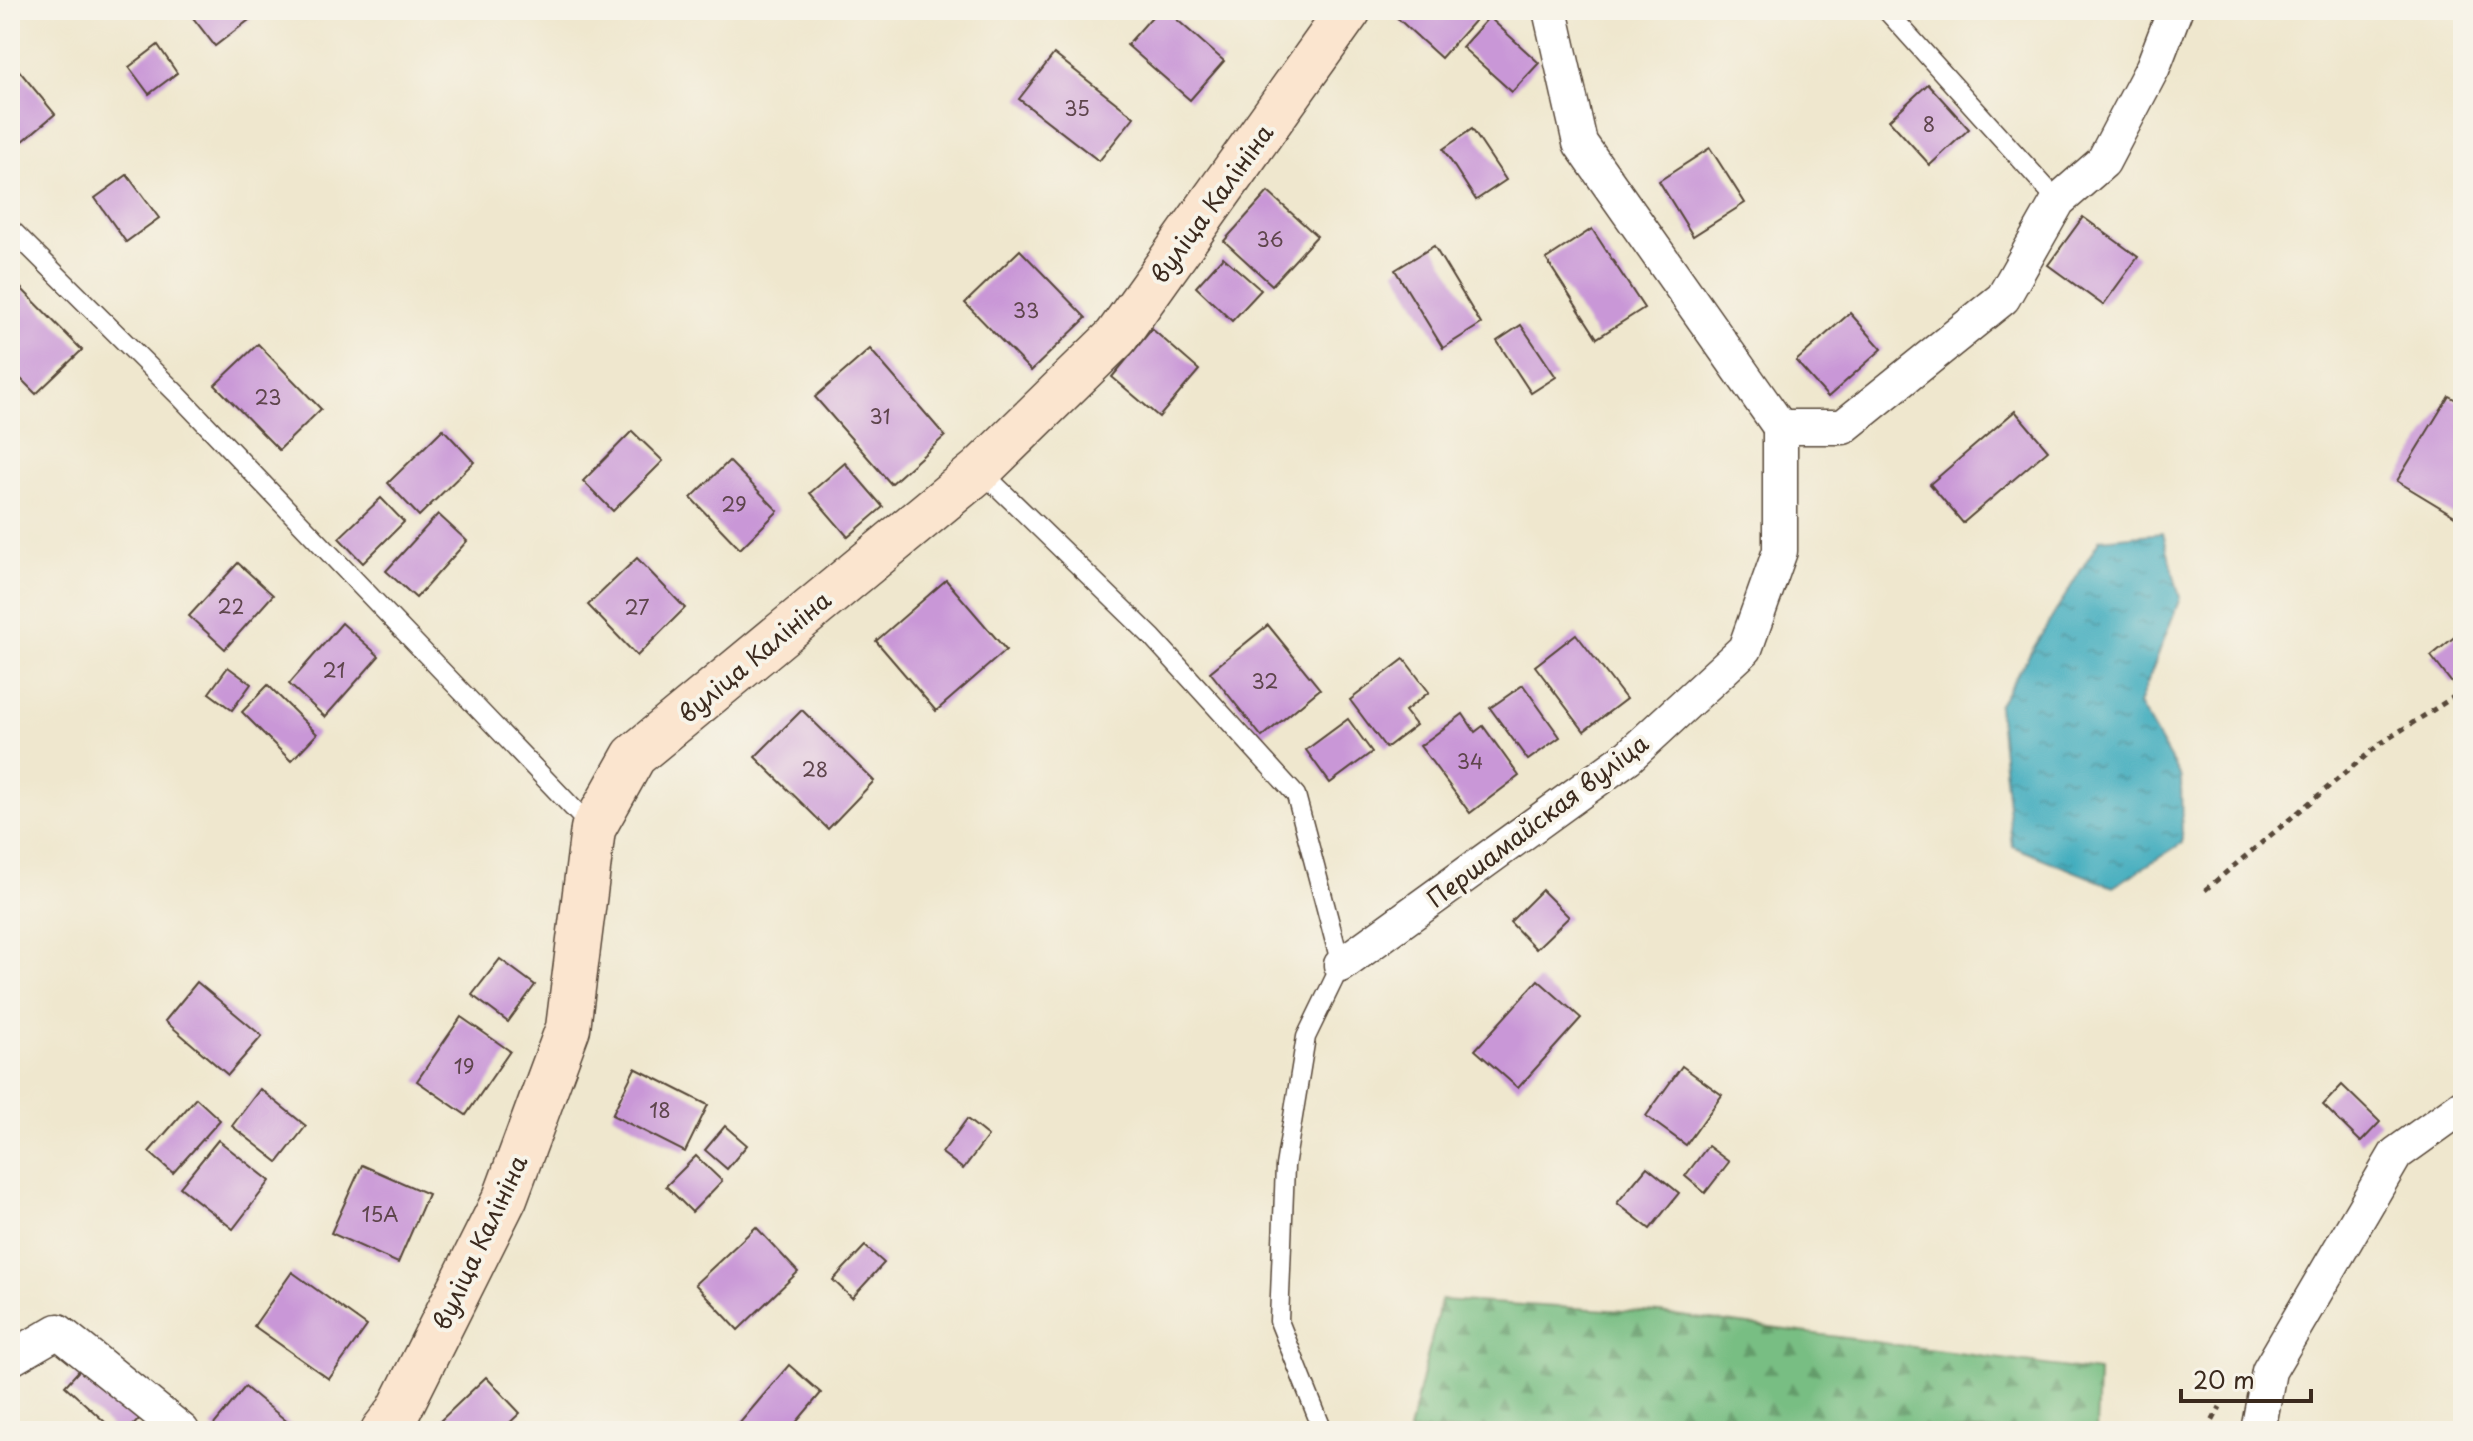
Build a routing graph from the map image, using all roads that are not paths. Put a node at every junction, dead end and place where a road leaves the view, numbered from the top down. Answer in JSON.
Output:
{"nodes":[{"id":1,"x":1349,"y":10,"type":"edge"},
{"id":2,"x":1550,"y":10,"type":"edge"},
{"id":3,"x":1886,"y":10,"type":"edge"},
{"id":4,"x":2175,"y":10,"type":"edge"},
{"id":5,"x":2058,"y":201,"type":"junction"},
{"id":6,"x":10,"y":228,"type":"edge"},
{"id":7,"x":1780,"y":427,"type":"junction"},
{"id":8,"x":980,"y":470,"type":"junction"},
{"id":9,"x":593,"y":829,"type":"junction"},
{"id":10,"x":1341,"y":965,"type":"junction"},
{"id":11,"x":2463,"y":1106,"type":"edge"},
{"id":12,"x":10,"y":1359,"type":"edge"},
{"id":13,"x":182,"y":1431,"type":"edge"},
{"id":14,"x":383,"y":1431,"type":"edge"},
{"id":15,"x":1323,"y":1431,"type":"edge"},
{"id":16,"x":2258,"y":1431,"type":"edge"}],
"edges":[{"from":1,"to":8,"type":"street","name":"вуліца Калініна"},
{"from":2,"to":7,"type":"street"},
{"from":3,"to":5,"type":"lane"},
{"from":4,"to":5,"type":"street"},
{"from":5,"to":7,"type":"street"},
{"from":6,"to":9,"type":"lane"},
{"from":7,"to":10,"type":"street","name":"Першамайская вуліца"},
{"from":8,"to":9,"type":"street","name":"вуліца Калініна"},
{"from":8,"to":10,"type":"lane"},
{"from":9,"to":14,"type":"street","name":"вуліца Калініна"},
{"from":10,"to":15,"type":"lane"},
{"from":11,"to":16,"type":"street"},
{"from":12,"to":13,"type":"street"}]}
